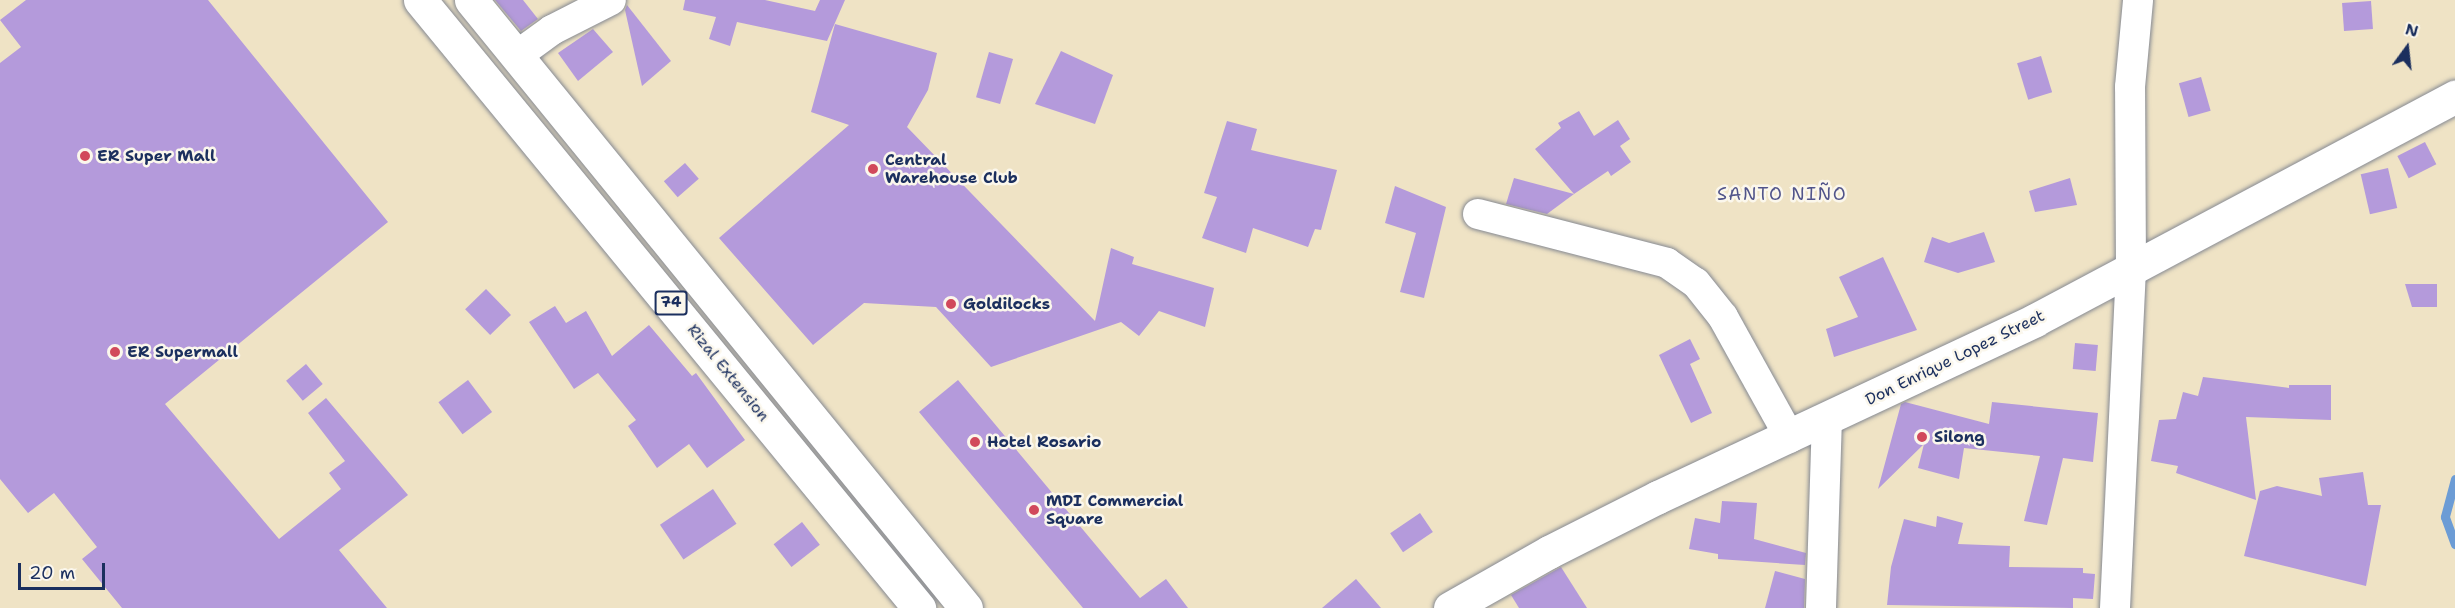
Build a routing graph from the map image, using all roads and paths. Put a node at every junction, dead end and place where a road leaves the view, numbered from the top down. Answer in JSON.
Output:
{"nodes":[{"id":1,"x":420,"y":0,"type":"edge"},
{"id":2,"x":471,"y":0,"type":"edge"},
{"id":3,"x":611,"y":0,"type":"edge"},
{"id":4,"x":2138,"y":0,"type":"edge"},
{"id":5,"x":519,"y":54,"type":"junction"},
{"id":6,"x":2455,"y":96,"type":"edge"},
{"id":7,"x":1478,"y":214,"type":"dead end"},
{"id":8,"x":2130,"y":268,"type":"junction"},
{"id":9,"x":1827,"y":420,"type":"junction"},
{"id":10,"x":1790,"y":438,"type":"junction"},
{"id":11,"x":919,"y":608,"type":"edge"},
{"id":12,"x":966,"y":608,"type":"edge"},
{"id":13,"x":1450,"y":608,"type":"edge"},
{"id":14,"x":1821,"y":608,"type":"edge"},
{"id":15,"x":2115,"y":608,"type":"edge"}],
"edges":[{"from":1,"to":11,"type":"main road","name":"Rizal Extension","number":"74"},
{"from":2,"to":5,"type":"main road","number":"74"},
{"from":3,"to":5,"type":"street"},
{"from":4,"to":8,"type":"street"},
{"from":5,"to":12,"type":"main road","number":"74"},
{"from":6,"to":8,"type":"main road","name":"Don Enrique Lopez Street"},
{"from":7,"to":10,"type":"street"},
{"from":8,"to":9,"type":"main road","name":"Don Enrique Lopez Street"},
{"from":8,"to":15,"type":"street"},
{"from":9,"to":10,"type":"main road","name":"Don Enrique Lopez Street"},
{"from":9,"to":14,"type":"street"},
{"from":10,"to":13,"type":"main road","name":"Don Enrique Lopez Street"}]}
